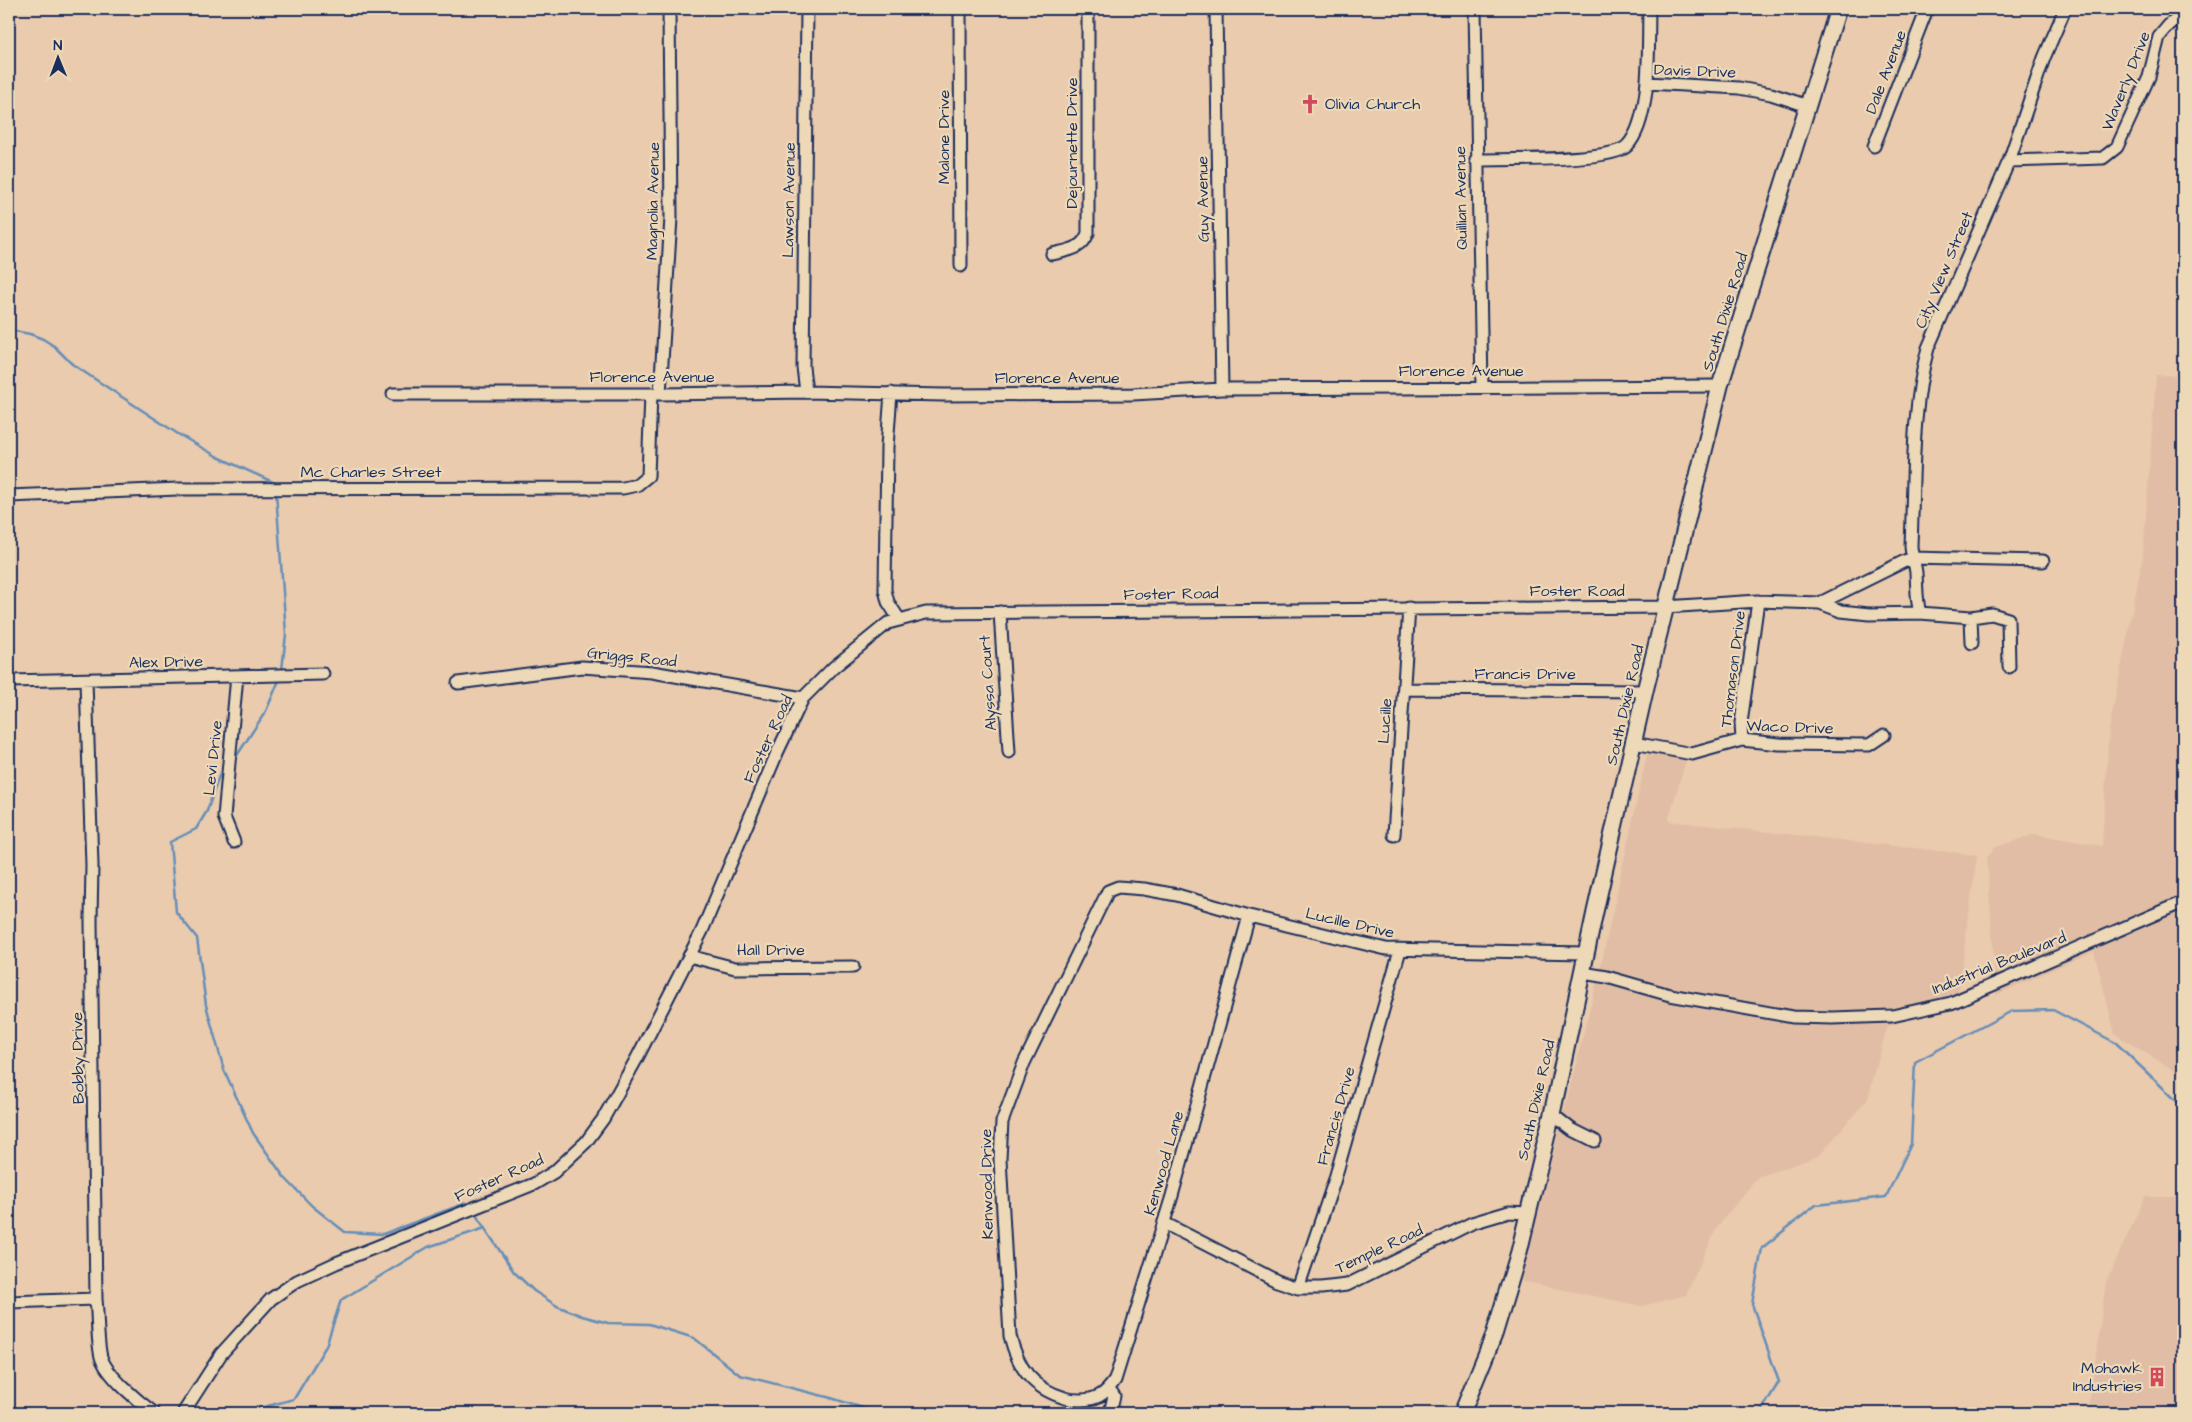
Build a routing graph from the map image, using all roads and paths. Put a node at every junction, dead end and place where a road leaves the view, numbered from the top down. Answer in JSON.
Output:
{"nodes":[{"id":1,"x":669,"y":9,"type":"edge"},
{"id":2,"x":807,"y":9,"type":"edge"},
{"id":3,"x":960,"y":9,"type":"edge"},
{"id":4,"x":1088,"y":9,"type":"edge"},
{"id":5,"x":1216,"y":9,"type":"edge"},
{"id":6,"x":1475,"y":9,"type":"edge"},
{"id":7,"x":1649,"y":9,"type":"edge"},
{"id":8,"x":1838,"y":9,"type":"edge"},
{"id":9,"x":1928,"y":9,"type":"edge"},
{"id":10,"x":2065,"y":9,"type":"edge"},
{"id":11,"x":2183,"y":14,"type":"edge"},
{"id":12,"x":1647,"y":84,"type":"junction"},
{"id":13,"x":1808,"y":106,"type":"junction"},
{"id":14,"x":1874,"y":146,"type":"dead end"},
{"id":15,"x":1476,"y":160,"type":"junction"},
{"id":16,"x":2008,"y":161,"type":"junction"},
{"id":17,"x":1052,"y":254,"type":"dead end"},
{"id":18,"x":961,"y":266,"type":"dead end"},
{"id":19,"x":1720,"y":386,"type":"junction"},
{"id":20,"x":1482,"y":387,"type":"junction"},
{"id":21,"x":1222,"y":388,"type":"junction"},
{"id":22,"x":806,"y":392,"type":"junction"},
{"id":23,"x":891,"y":393,"type":"junction"},
{"id":24,"x":393,"y":394,"type":"dead end"},
{"id":25,"x":656,"y":394,"type":"junction"},
{"id":26,"x":9,"y":496,"type":"edge"},
{"id":27,"x":1911,"y":558,"type":"junction"},
{"id":28,"x":2043,"y":561,"type":"dead end"},
{"id":29,"x":1758,"y":601,"type":"junction"},
{"id":30,"x":1820,"y":603,"type":"junction"},
{"id":31,"x":1665,"y":607,"type":"junction"},
{"id":32,"x":1409,"y":608,"type":"junction"},
{"id":33,"x":1000,"y":612,"type":"junction"},
{"id":34,"x":1920,"y":613,"type":"junction"},
{"id":35,"x":1972,"y":617,"type":"junction"},
{"id":36,"x":898,"y":619,"type":"junction"},
{"id":37,"x":1972,"y":643,"type":"dead end"},
{"id":38,"x":2009,"y":667,"type":"dead end"},
{"id":39,"x":324,"y":674,"type":"dead end"},
{"id":40,"x":237,"y":676,"type":"junction"},
{"id":41,"x":86,"y":680,"type":"junction"},
{"id":42,"x":9,"y":681,"type":"edge"},
{"id":43,"x":458,"y":683,"type":"dead end"},
{"id":44,"x":1404,"y":689,"type":"junction"},
{"id":45,"x":1645,"y":691,"type":"junction"},
{"id":46,"x":803,"y":698,"type":"junction"},
{"id":47,"x":1884,"y":735,"type":"dead end"},
{"id":48,"x":1742,"y":740,"type":"junction"},
{"id":49,"x":1634,"y":743,"type":"junction"},
{"id":50,"x":1009,"y":752,"type":"dead end"},
{"id":51,"x":1394,"y":835,"type":"dead end"},
{"id":52,"x":234,"y":842,"type":"dead end"},
{"id":53,"x":1111,"y":889,"type":"joint"},
{"id":54,"x":2183,"y":902,"type":"edge"},
{"id":55,"x":1249,"y":916,"type":"junction"},
{"id":56,"x":1400,"y":950,"type":"junction"},
{"id":57,"x":1586,"y":953,"type":"junction"},
{"id":58,"x":689,"y":956,"type":"junction"},
{"id":59,"x":853,"y":967,"type":"dead end"},
{"id":60,"x":1583,"y":973,"type":"junction"},
{"id":61,"x":1552,"y":1114,"type":"junction"},
{"id":62,"x":1595,"y":1141,"type":"dead end"},
{"id":63,"x":1527,"y":1214,"type":"junction"},
{"id":64,"x":1164,"y":1223,"type":"junction"},
{"id":65,"x":1298,"y":1288,"type":"junction"},
{"id":66,"x":96,"y":1299,"type":"junction"},
{"id":67,"x":9,"y":1302,"type":"edge"},
{"id":68,"x":1109,"y":1388,"type":"junction"},
{"id":69,"x":154,"y":1413,"type":"edge"},
{"id":70,"x":183,"y":1413,"type":"edge"},
{"id":71,"x":1110,"y":1413,"type":"edge"},
{"id":72,"x":1462,"y":1413,"type":"edge"}],
"edges":[{"from":1,"to":25,"type":"street","name":"Magnolia Avenue"},
{"from":2,"to":22,"type":"street","name":"Lawson Avenue"},
{"from":3,"to":18,"type":"street","name":"Malone Drive"},
{"from":4,"to":17,"type":"street","name":"Dejournette Drive"},
{"from":5,"to":21,"type":"street","name":"Guy Avenue"},
{"from":6,"to":15,"type":"street","name":"Quillian Avenue"},
{"from":7,"to":12,"type":"street"},
{"from":8,"to":13,"type":"main road","name":"South Dixie Road"},
{"from":9,"to":14,"type":"street","name":"Dale Avenue"},
{"from":10,"to":16,"type":"street","name":"City View Street"},
{"from":11,"to":16,"type":"street","name":"Waverly Drive"},
{"from":12,"to":13,"type":"street","name":"Davis Drive"},
{"from":12,"to":15,"type":"street","name":"Davis Drive"},
{"from":13,"to":19,"type":"main road","name":"South Dixie Road"},
{"from":15,"to":20,"type":"street","name":"Quillian Avenue"},
{"from":16,"to":27,"type":"street","name":"City View Street"},
{"from":19,"to":20,"type":"street","name":"Florence Avenue"},
{"from":19,"to":31,"type":"main road","name":"South Dixie Road"},
{"from":20,"to":21,"type":"street","name":"Florence Avenue"},
{"from":21,"to":23,"type":"street","name":"Florence Avenue"},
{"from":22,"to":23,"type":"street","name":"Florence Avenue"},
{"from":22,"to":25,"type":"street","name":"Florence Avenue"},
{"from":23,"to":36,"type":"street"},
{"from":24,"to":25,"type":"street","name":"Florence Avenue"},
{"from":25,"to":26,"type":"street","name":"Mc Charles Street"},
{"from":27,"to":28,"type":"street"},
{"from":27,"to":30,"type":"street"},
{"from":27,"to":34,"type":"street","name":"City View Street"},
{"from":29,"to":30,"type":"street"},
{"from":29,"to":31,"type":"street"},
{"from":29,"to":48,"type":"street","name":"Thomason Drive"},
{"from":30,"to":34,"type":"street"},
{"from":31,"to":32,"type":"street","name":"Foster Road"},
{"from":31,"to":45,"type":"main road","name":"South Dixie Road"},
{"from":32,"to":33,"type":"street","name":"Foster Road"},
{"from":32,"to":44,"type":"street","name":"Lucille"},
{"from":33,"to":36,"type":"street","name":"Foster Road"},
{"from":33,"to":50,"type":"street","name":"Alyssa Court"},
{"from":34,"to":35,"type":"street"},
{"from":35,"to":37,"type":"street"},
{"from":35,"to":38,"type":"street"},
{"from":36,"to":46,"type":"street","name":"Foster Road"},
{"from":39,"to":40,"type":"street","name":"Alex Drive"},
{"from":40,"to":41,"type":"street","name":"Alex Drive"},
{"from":40,"to":52,"type":"street","name":"Levi Drive"},
{"from":41,"to":42,"type":"street","name":"Alex Drive"},
{"from":41,"to":66,"type":"street","name":"Bobby Drive"},
{"from":43,"to":46,"type":"street","name":"Griggs Road"},
{"from":44,"to":45,"type":"street","name":"Francis Drive"},
{"from":44,"to":51,"type":"street","name":"Lucille"},
{"from":45,"to":49,"type":"main road","name":"South Dixie Road"},
{"from":46,"to":58,"type":"street","name":"Foster Road"},
{"from":47,"to":48,"type":"street","name":"Waco Drive"},
{"from":48,"to":49,"type":"street","name":"Waco Drive"},
{"from":49,"to":57,"type":"main road","name":"South Dixie Road"},
{"from":53,"to":55,"type":"street","name":"Lucille Drive"},
{"from":53,"to":68,"type":"street","name":"Kenwood Drive"},
{"from":54,"to":60,"type":"street","name":"Industrial Boulevard"},
{"from":55,"to":56,"type":"street","name":"Lucille Drive"},
{"from":55,"to":64,"type":"street","name":"Kenwood Lane"},
{"from":56,"to":57,"type":"street","name":"Lucille Drive"},
{"from":56,"to":65,"type":"street","name":"Francis Drive"},
{"from":57,"to":60,"type":"main road","name":"South Dixie Road"},
{"from":58,"to":59,"type":"street","name":"Hall Drive"},
{"from":58,"to":70,"type":"street","name":"Foster Road"},
{"from":60,"to":61,"type":"main road","name":"South Dixie Road"},
{"from":61,"to":62,"type":"street"},
{"from":61,"to":63,"type":"main road","name":"South Dixie Road"},
{"from":63,"to":65,"type":"street","name":"Temple Road"},
{"from":63,"to":72,"type":"main road","name":"South Dixie Road"},
{"from":64,"to":65,"type":"street","name":"Temple Road"},
{"from":64,"to":68,"type":"street","name":"Kenwood Lane"},
{"from":66,"to":67,"type":"street"},
{"from":66,"to":69,"type":"street","name":"Bobby Drive"},
{"from":68,"to":71,"type":"street"}]}
